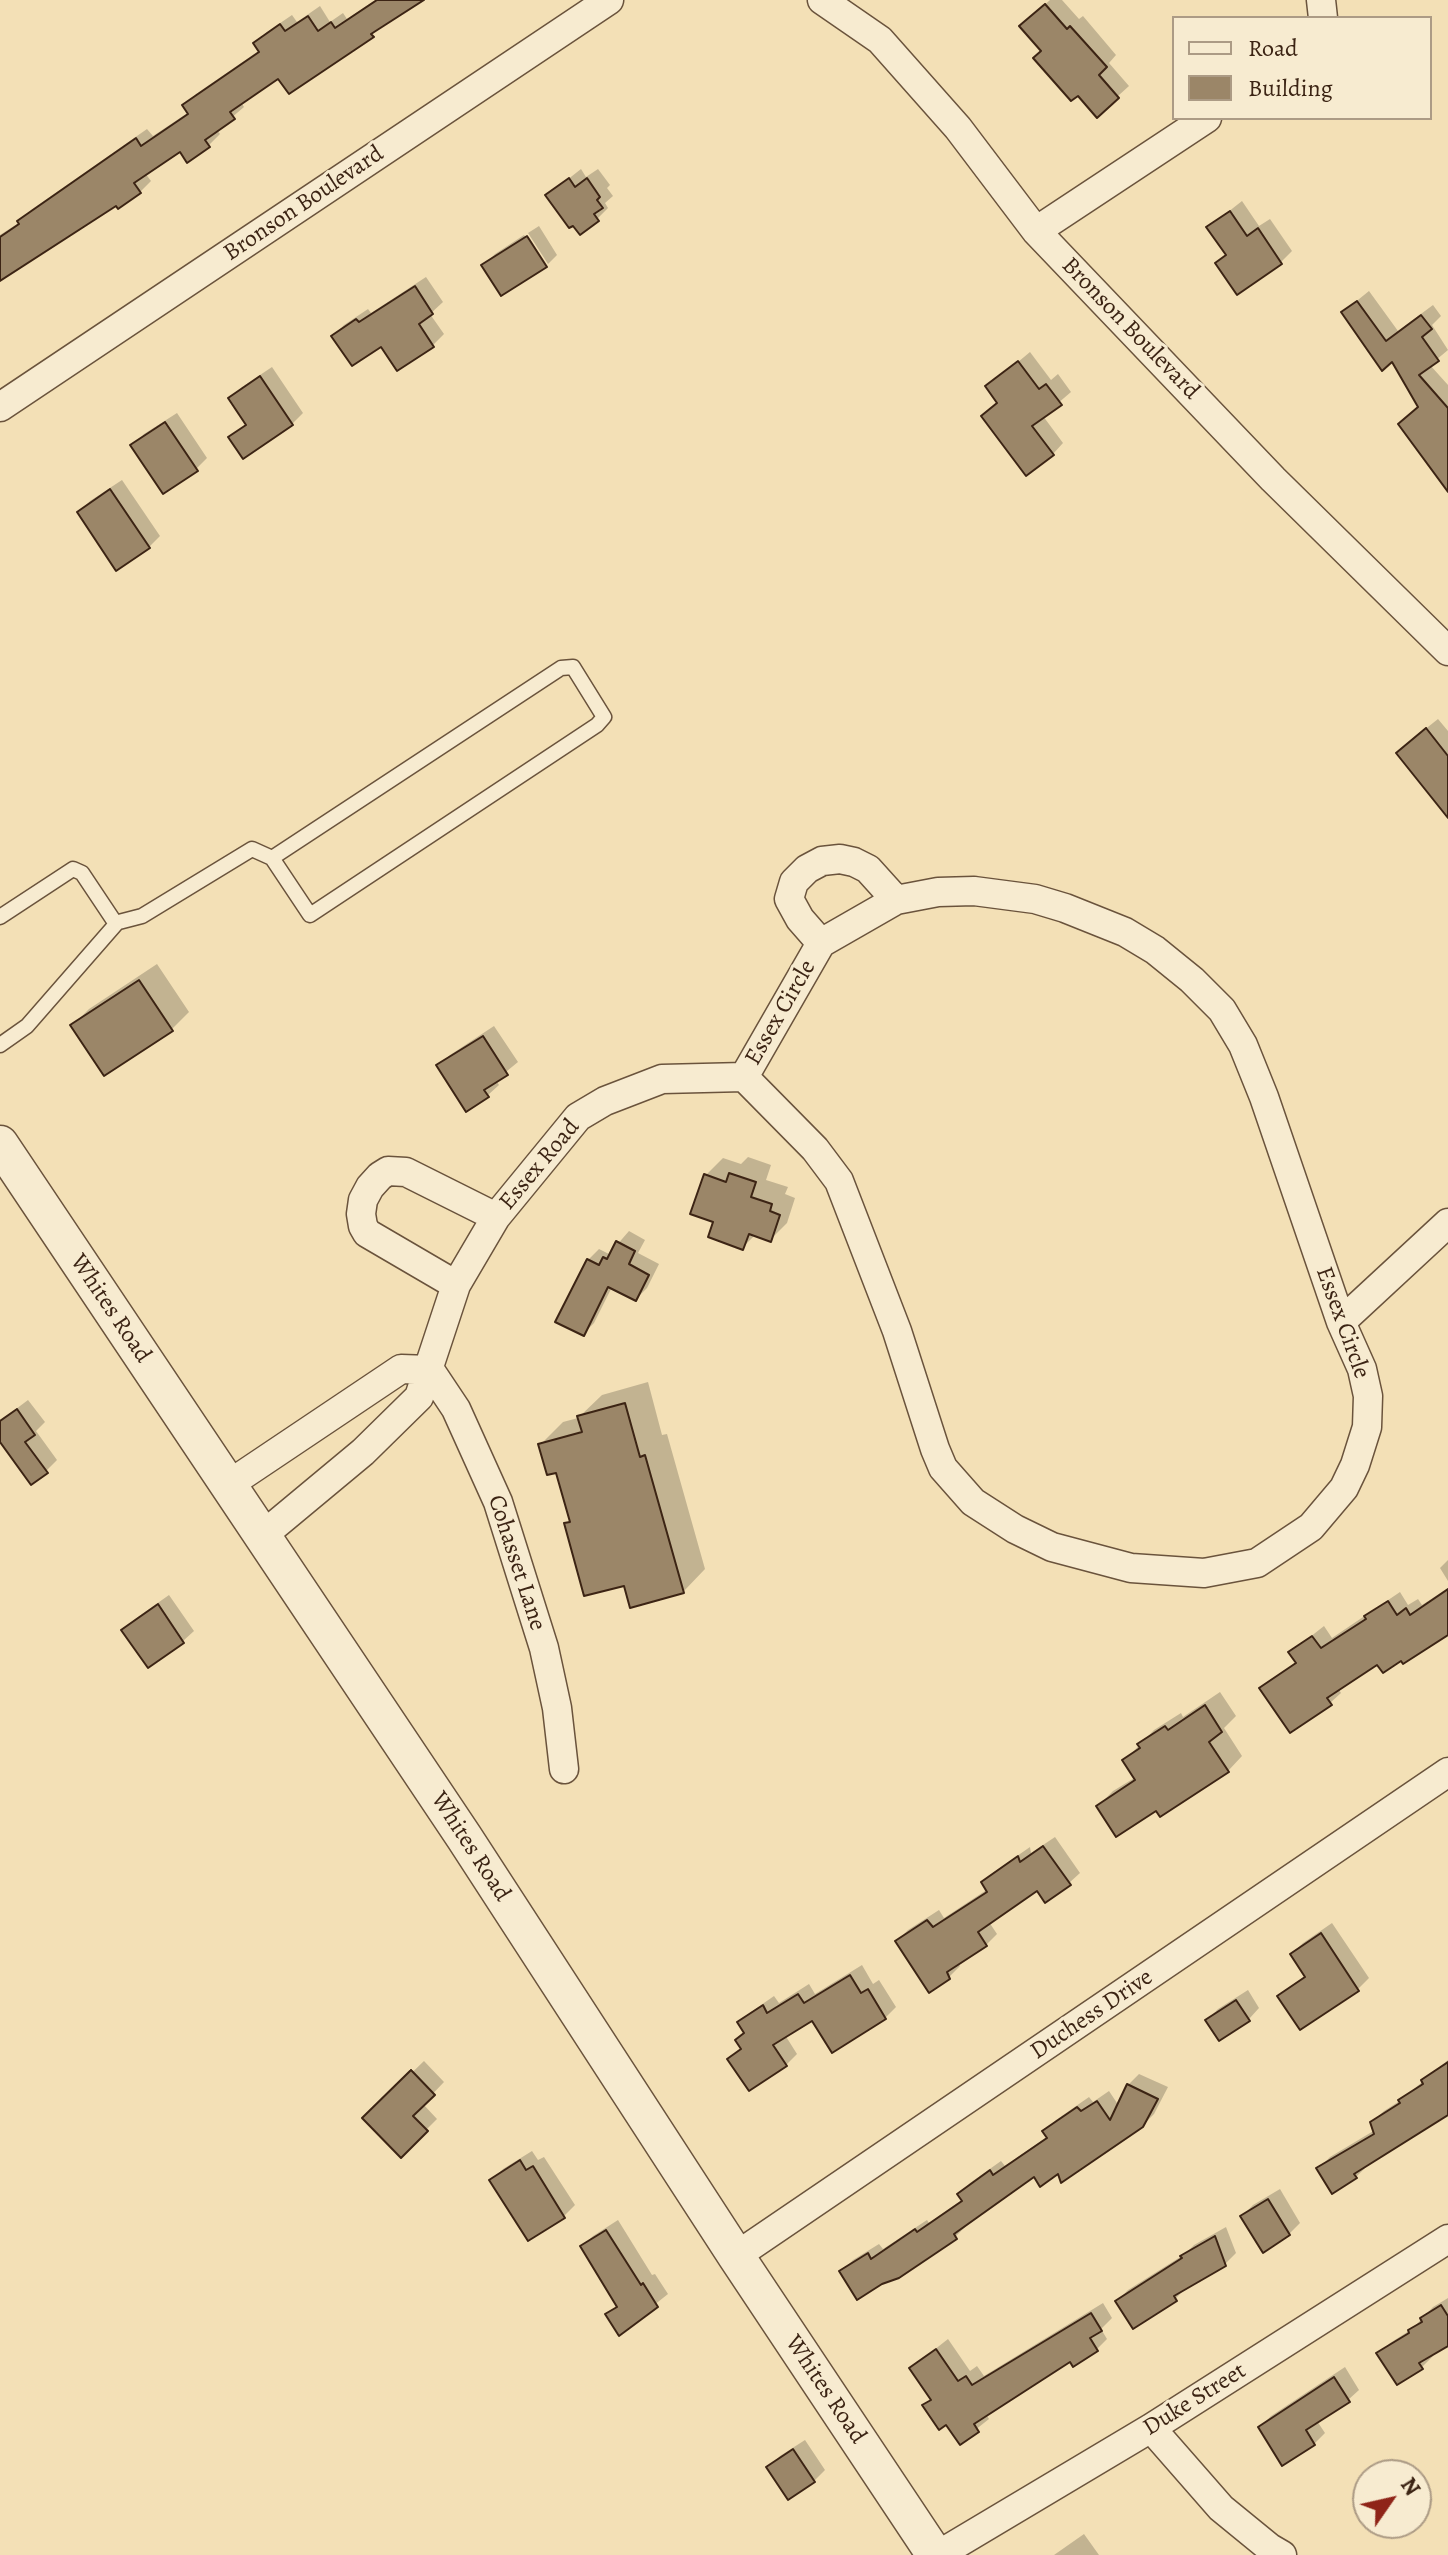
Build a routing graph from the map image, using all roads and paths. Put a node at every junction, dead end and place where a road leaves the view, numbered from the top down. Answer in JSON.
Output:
{"nodes":[{"id":1,"x":609,"y":0,"type":"edge"},
{"id":2,"x":822,"y":0,"type":"edge"},
{"id":3,"x":1204,"y":120,"type":"edge"},
{"id":4,"x":1036,"y":231,"type":"junction"},
{"id":5,"x":0,"y":407,"type":"edge"},
{"id":6,"x":1448,"y":651,"type":"edge"},
{"id":7,"x":272,"y":858,"type":"junction"},
{"id":8,"x":896,"y":900,"type":"junction"},
{"id":9,"x":0,"y":917,"type":"edge"},
{"id":10,"x":115,"y":923,"type":"junction"},
{"id":11,"x":821,"y":943,"type":"junction"},
{"id":12,"x":0,"y":1045,"type":"edge"},
{"id":13,"x":744,"y":1077,"type":"junction"},
{"id":14,"x":0,"y":1144,"type":"edge"},
{"id":15,"x":496,"y":1217,"type":"junction"},
{"id":16,"x":1448,"y":1223,"type":"edge"},
{"id":17,"x":456,"y":1285,"type":"junction"},
{"id":18,"x":1341,"y":1322,"type":"junction"},
{"id":19,"x":430,"y":1370,"type":"junction"},
{"id":20,"x":228,"y":1485,"type":"junction"},
{"id":21,"x":262,"y":1536,"type":"junction"},
{"id":22,"x":564,"y":1769,"type":"dead end"},
{"id":23,"x":1448,"y":1772,"type":"edge"},
{"id":24,"x":1448,"y":2239,"type":"edge"},
{"id":25,"x":736,"y":2256,"type":"junction"},
{"id":26,"x":1151,"y":2428,"type":"junction"},
{"id":27,"x":937,"y":2555,"type":"edge"},
{"id":28,"x":1282,"y":2555,"type":"edge"}],
"edges":[{"from":1,"to":5,"type":"street","name":"Bronson Boulevard"},
{"from":2,"to":4,"type":"street","name":"Bronson Boulevard"},
{"from":3,"to":4,"type":"street"},
{"from":4,"to":6,"type":"street","name":"Bronson Boulevard"},
{"from":7,"to":7,"type":"lane"},
{"from":7,"to":10,"type":"lane"},
{"from":8,"to":11,"type":"street","name":"Essex Circle"},
{"from":8,"to":11,"type":"street"},
{"from":8,"to":18,"type":"street","name":"Essex Circle"},
{"from":9,"to":10,"type":"lane"},
{"from":10,"to":12,"type":"lane"},
{"from":11,"to":13,"type":"street","name":"Essex Circle"},
{"from":13,"to":15,"type":"street","name":"Essex Road"},
{"from":13,"to":18,"type":"street","name":"Essex Circle"},
{"from":14,"to":20,"type":"street","name":"Whites Road"},
{"from":15,"to":17,"type":"street","name":"Essex Road"},
{"from":15,"to":17,"type":"street"},
{"from":16,"to":18,"type":"street"},
{"from":17,"to":19,"type":"street","name":"Essex Road"},
{"from":19,"to":20,"type":"street"},
{"from":19,"to":21,"type":"street","name":"Essex Road"},
{"from":19,"to":22,"type":"street","name":"Cohasset Lane"},
{"from":20,"to":21,"type":"street","name":"Whites Road"},
{"from":21,"to":25,"type":"street","name":"Whites Road"},
{"from":23,"to":25,"type":"street","name":"Duchess Drive"},
{"from":24,"to":26,"type":"street","name":"Duke Street"},
{"from":25,"to":27,"type":"street","name":"Whites Road"},
{"from":26,"to":27,"type":"street","name":"Duke Street"},
{"from":26,"to":28,"type":"street"}]}
